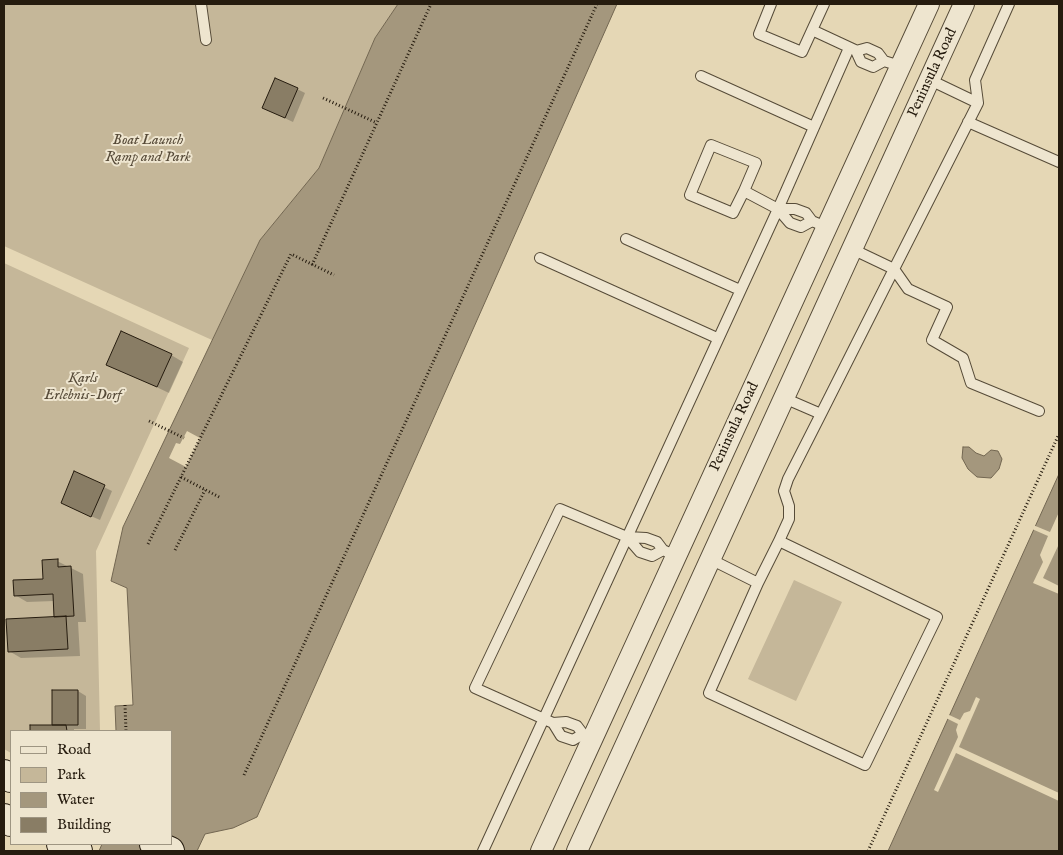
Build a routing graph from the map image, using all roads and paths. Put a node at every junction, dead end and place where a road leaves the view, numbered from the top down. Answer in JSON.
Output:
{"nodes":[{"id":1,"x":201,"y":4,"type":"edge"},
{"id":2,"x":431,"y":4,"type":"edge"},
{"id":3,"x":597,"y":4,"type":"edge"},
{"id":4,"x":771,"y":4,"type":"edge"},
{"id":5,"x":824,"y":4,"type":"edge"},
{"id":6,"x":929,"y":4,"type":"edge"},
{"id":7,"x":964,"y":4,"type":"edge"},
{"id":8,"x":1009,"y":4,"type":"edge"},
{"id":9,"x":812,"y":30,"type":"junction"},
{"id":10,"x":206,"y":40,"type":"dead end"},
{"id":11,"x":852,"y":49,"type":"junction"},
{"id":12,"x":892,"y":64,"type":"junction"},
{"id":13,"x":701,"y":76,"type":"dead end"},
{"id":14,"x":930,"y":80,"type":"junction"},
{"id":15,"x":323,"y":98,"type":"dead end"},
{"id":16,"x":978,"y":103,"type":"junction"},
{"id":17,"x":968,"y":122,"type":"junction"},
{"id":18,"x":377,"y":123,"type":"junction"},
{"id":19,"x":814,"y":127,"type":"junction"},
{"id":20,"x":1059,"y":162,"type":"edge"},
{"id":21,"x":744,"y":190,"type":"junction"},
{"id":22,"x":778,"y":209,"type":"junction"},
{"id":23,"x":819,"y":224,"type":"junction"},
{"id":24,"x":626,"y":239,"type":"dead end"},
{"id":25,"x":852,"y":248,"type":"junction"},
{"id":26,"x":540,"y":258,"type":"dead end"},
{"id":27,"x":312,"y":265,"type":"junction"},
{"id":28,"x":894,"y":269,"type":"junction"},
{"id":29,"x":334,"y":275,"type":"dead end"},
{"id":30,"x":740,"y":290,"type":"junction"},
{"id":31,"x":717,"y":338,"type":"junction"},
{"id":32,"x":754,"y":384,"type":"junction"},
{"id":33,"x":784,"y":398,"type":"junction"},
{"id":34,"x":1039,"y":411,"type":"dead end"},
{"id":35,"x":821,"y":414,"type":"junction"},
{"id":36,"x":149,"y":421,"type":"dead end"},
{"id":37,"x":1059,"y":434,"type":"edge"},
{"id":38,"x":184,"y":438,"type":"dead end"},
{"id":39,"x":181,"y":477,"type":"junction"},
{"id":40,"x":205,"y":490,"type":"junction"},
{"id":41,"x":221,"y":498,"type":"dead end"},
{"id":42,"x":627,"y":537,"type":"junction"},
{"id":43,"x":779,"y":541,"type":"junction"},
{"id":44,"x":148,"y":544,"type":"dead end"},
{"id":45,"x":174,"y":550,"type":"dead end"},
{"id":46,"x":673,"y":551,"type":"junction"},
{"id":47,"x":710,"y":559,"type":"junction"},
{"id":48,"x":758,"y":583,"type":"junction"},
{"id":49,"x":125,"y":705,"type":"dead end"},
{"id":50,"x":548,"y":720,"type":"junction"},
{"id":51,"x":126,"y":730,"type":"edge"},
{"id":52,"x":588,"y":736,"type":"junction"},
{"id":53,"x":621,"y":753,"type":"junction"},
{"id":54,"x":244,"y":775,"type":"dead end"},
{"id":55,"x":63,"y":845,"type":"edge"},
{"id":56,"x":156,"y":845,"type":"edge"},
{"id":57,"x":78,"y":851,"type":"edge"},
{"id":58,"x":170,"y":851,"type":"edge"},
{"id":59,"x":483,"y":851,"type":"edge"},
{"id":60,"x":541,"y":851,"type":"edge"},
{"id":61,"x":577,"y":851,"type":"edge"},
{"id":62,"x":868,"y":851,"type":"edge"}],
"edges":[{"from":1,"to":10,"type":"lane"},
{"from":2,"to":18,"type":"path"},
{"from":3,"to":54,"type":"path"},
{"from":4,"to":9,"type":"lane"},
{"from":5,"to":9,"type":"lane"},
{"from":6,"to":12,"type":"street","name":"Peninsula Road"},
{"from":7,"to":14,"type":"street","name":"Peninsula Road"},
{"from":8,"to":16,"type":"lane"},
{"from":9,"to":11,"type":"lane"},
{"from":11,"to":12,"type":"lane"},
{"from":11,"to":12,"type":"lane"},
{"from":11,"to":19,"type":"lane"},
{"from":12,"to":14,"type":"street"},
{"from":12,"to":23,"type":"street","name":"Peninsula Road"},
{"from":13,"to":19,"type":"lane"},
{"from":14,"to":16,"type":"lane"},
{"from":14,"to":25,"type":"street","name":"Peninsula Road"},
{"from":15,"to":18,"type":"path"},
{"from":16,"to":17,"type":"lane"},
{"from":17,"to":20,"type":"lane"},
{"from":17,"to":28,"type":"lane"},
{"from":18,"to":27,"type":"path"},
{"from":19,"to":22,"type":"lane"},
{"from":21,"to":21,"type":"lane"},
{"from":21,"to":22,"type":"lane"},
{"from":22,"to":23,"type":"lane"},
{"from":22,"to":23,"type":"lane"},
{"from":22,"to":30,"type":"lane"},
{"from":23,"to":32,"type":"street","name":"Peninsula Road"},
{"from":24,"to":30,"type":"lane"},
{"from":25,"to":28,"type":"lane"},
{"from":25,"to":33,"type":"street","name":"Peninsula Road"},
{"from":26,"to":31,"type":"lane"},
{"from":27,"to":29,"type":"path"},
{"from":27,"to":39,"type":"path"},
{"from":28,"to":34,"type":"lane"},
{"from":28,"to":35,"type":"lane"},
{"from":30,"to":31,"type":"lane"},
{"from":31,"to":42,"type":"lane"},
{"from":32,"to":33,"type":"street"},
{"from":32,"to":46,"type":"street","name":"Peninsula Road"},
{"from":33,"to":35,"type":"lane"},
{"from":33,"to":47,"type":"street","name":"Peninsula Road"},
{"from":35,"to":43,"type":"lane"},
{"from":36,"to":38,"type":"path"},
{"from":37,"to":62,"type":"path"},
{"from":39,"to":40,"type":"path"},
{"from":39,"to":44,"type":"path"},
{"from":40,"to":41,"type":"path"},
{"from":40,"to":45,"type":"path"},
{"from":42,"to":46,"type":"lane"},
{"from":42,"to":46,"type":"lane"},
{"from":42,"to":50,"type":"lane"},
{"from":42,"to":50,"type":"lane"},
{"from":43,"to":48,"type":"lane"},
{"from":43,"to":48,"type":"lane"},
{"from":46,"to":47,"type":"street"},
{"from":46,"to":52,"type":"street","name":"Peninsula Road"},
{"from":47,"to":48,"type":"lane"},
{"from":47,"to":53,"type":"street","name":"Peninsula Road"},
{"from":49,"to":51,"type":"path"},
{"from":50,"to":52,"type":"lane"},
{"from":50,"to":52,"type":"lane"},
{"from":50,"to":59,"type":"lane"},
{"from":52,"to":53,"type":"street"},
{"from":52,"to":60,"type":"street","name":"Peninsula Road"},
{"from":53,"to":61,"type":"street","name":"Peninsula Road"},
{"from":55,"to":57,"type":"main road"},
{"from":56,"to":58,"type":"main road"}]}
